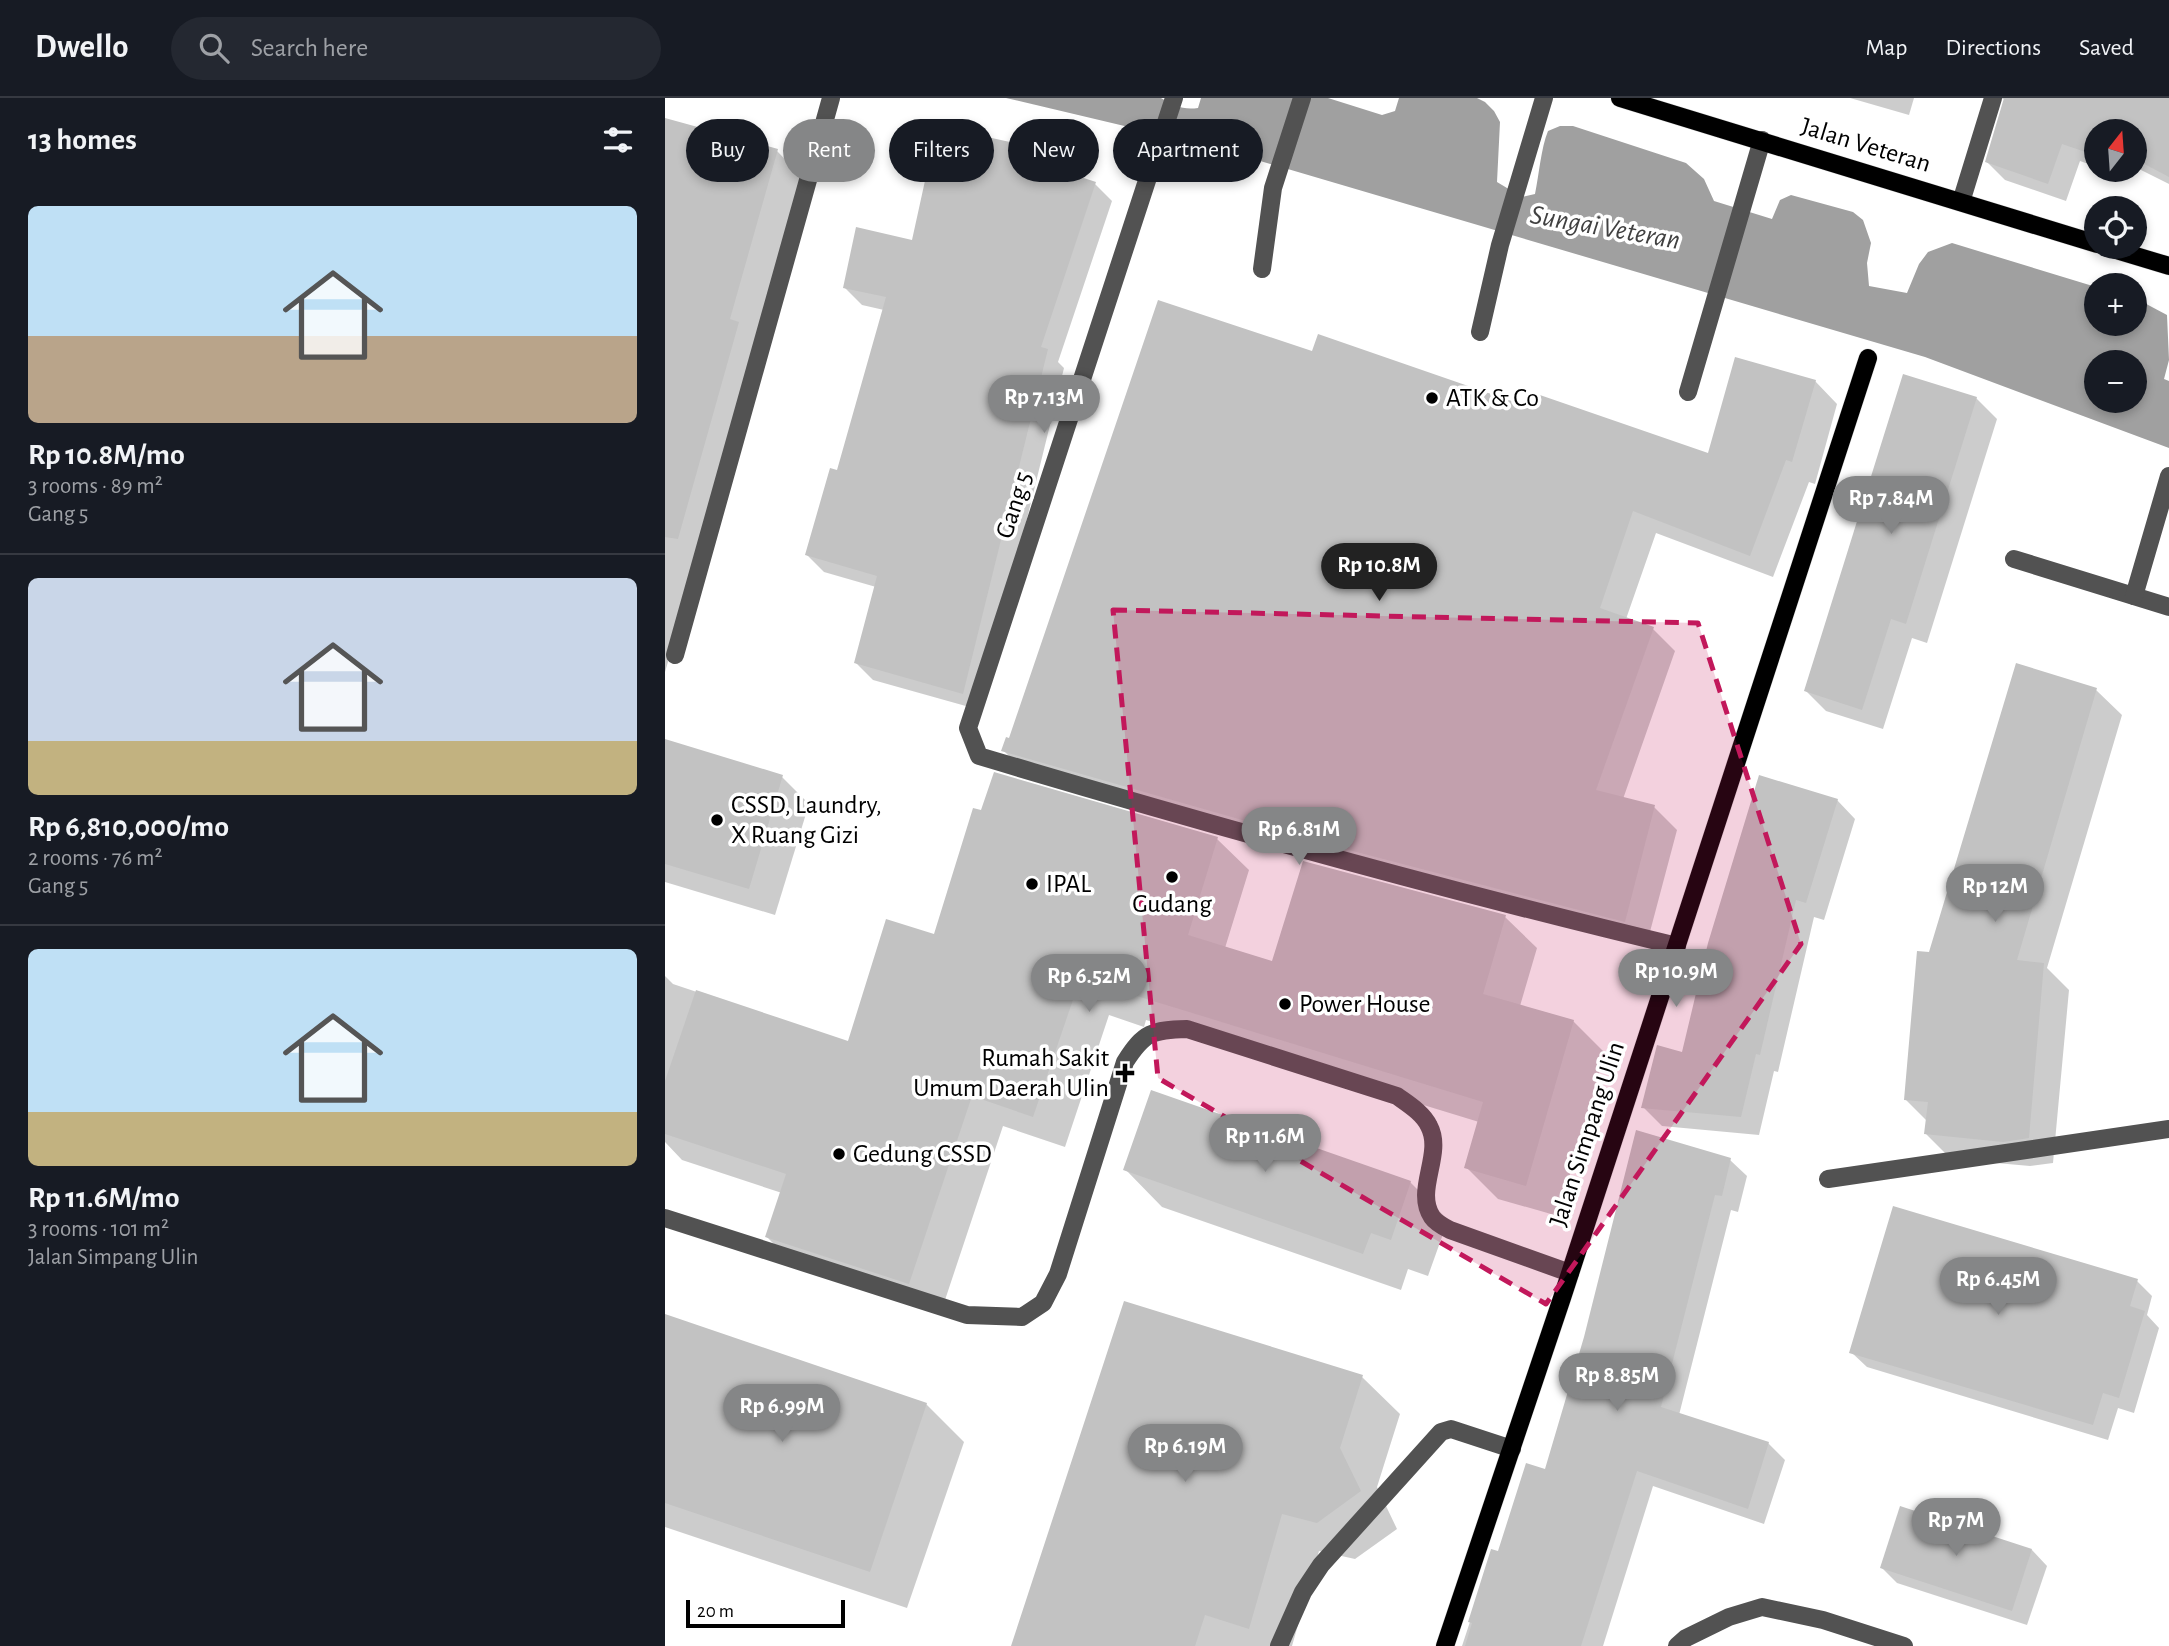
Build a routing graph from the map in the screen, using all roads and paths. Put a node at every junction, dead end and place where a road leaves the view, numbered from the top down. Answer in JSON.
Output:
{"nodes":[{"id":1,"x":831,"y":98,"type":"edge"},
{"id":2,"x":1174,"y":98,"type":"edge"},
{"id":3,"x":1302,"y":98,"type":"edge"},
{"id":4,"x":1544,"y":98,"type":"edge"},
{"id":5,"x":1620,"y":98,"type":"edge"},
{"id":6,"x":1993,"y":98,"type":"edge"},
{"id":7,"x":1762,"y":140,"type":"junction"},
{"id":8,"x":1961,"y":202,"type":"junction"},
{"id":9,"x":2084,"y":240,"type":"edge"},
{"id":10,"x":2146,"y":259,"type":"edge"},
{"id":11,"x":2169,"y":266,"type":"edge"},
{"id":12,"x":1262,"y":269,"type":"dead end"},
{"id":13,"x":1480,"y":332,"type":"dead end"},
{"id":14,"x":1868,"y":358,"type":"dead end"},
{"id":15,"x":1688,"y":392,"type":"dead end"},
{"id":16,"x":2169,"y":476,"type":"edge"},
{"id":17,"x":2014,"y":559,"type":"dead end"},
{"id":18,"x":2134,"y":596,"type":"junction"},
{"id":19,"x":2169,"y":607,"type":"edge"},
{"id":20,"x":675,"y":655,"type":"dead end"},
{"id":21,"x":1677,"y":946,"type":"junction"},
{"id":22,"x":2169,"y":1129,"type":"edge"},
{"id":23,"x":1828,"y":1179,"type":"dead end"},
{"id":24,"x":665,"y":1218,"type":"edge"},
{"id":25,"x":1570,"y":1273,"type":"junction"},
{"id":26,"x":1512,"y":1449,"type":"junction"},
{"id":27,"x":1279,"y":1646,"type":"edge"},
{"id":28,"x":1445,"y":1646,"type":"edge"},
{"id":29,"x":1677,"y":1646,"type":"edge"},
{"id":30,"x":1904,"y":1646,"type":"edge"}],
"edges":[{"from":1,"to":20,"type":"street"},
{"from":2,"to":21,"type":"street","name":"Gang 5"},
{"from":3,"to":12,"type":"street"},
{"from":4,"to":13,"type":"street"},
{"from":5,"to":7,"type":"main road","name":"Jalan Veteran"},
{"from":6,"to":8,"type":"street"},
{"from":7,"to":8,"type":"main road","name":"Jalan Veteran"},
{"from":7,"to":15,"type":"street"},
{"from":8,"to":9,"type":"main road","name":"Jalan Veteran"},
{"from":10,"to":11,"type":"main road"},
{"from":14,"to":21,"type":"main road","name":"Jalan Simpang Ulin"},
{"from":16,"to":18,"type":"street"},
{"from":17,"to":18,"type":"street"},
{"from":18,"to":19,"type":"street"},
{"from":21,"to":25,"type":"main road","name":"Jalan Simpang Ulin"},
{"from":22,"to":23,"type":"street"},
{"from":24,"to":25,"type":"street"},
{"from":25,"to":26,"type":"main road","name":"Jalan Simpang Ulin"},
{"from":26,"to":27,"type":"street"},
{"from":26,"to":28,"type":"main road","name":"Jalan Simpang Ulin"},
{"from":29,"to":30,"type":"street"}]}
